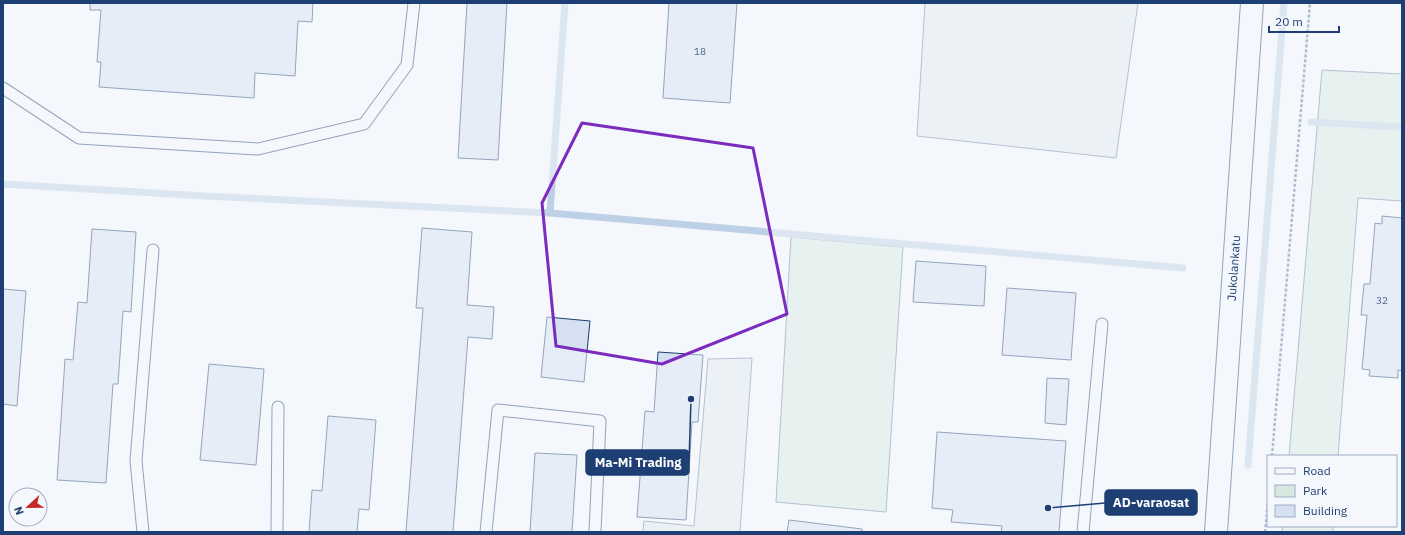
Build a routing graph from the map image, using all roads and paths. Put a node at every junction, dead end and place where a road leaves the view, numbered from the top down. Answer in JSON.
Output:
{"nodes":[{"id":1,"x":414,"y":3,"type":"edge"},
{"id":2,"x":1252,"y":3,"type":"edge"},
{"id":3,"x":1310,"y":3,"type":"edge"},
{"id":4,"x":3,"y":88,"type":"edge"},
{"id":5,"x":153,"y":250,"type":"dead end"},
{"id":6,"x":1102,"y":324,"type":"dead end"},
{"id":7,"x":278,"y":407,"type":"dead end"},
{"id":8,"x":1272,"y":455,"type":"edge"},
{"id":9,"x":1267,"y":517,"type":"edge"},
{"id":10,"x":143,"y":532,"type":"edge"},
{"id":11,"x":277,"y":532,"type":"edge"},
{"id":12,"x":486,"y":532,"type":"edge"},
{"id":13,"x":595,"y":532,"type":"edge"},
{"id":14,"x":1083,"y":532,"type":"edge"},
{"id":15,"x":1216,"y":532,"type":"edge"},
{"id":16,"x":1266,"y":532,"type":"edge"}],
"edges":[{"from":1,"to":4,"type":"lane"},
{"from":2,"to":15,"type":"main road","name":"Jukolankatu"},
{"from":3,"to":8,"type":"path"},
{"from":5,"to":10,"type":"lane"},
{"from":6,"to":14,"type":"lane"},
{"from":7,"to":11,"type":"lane"},
{"from":9,"to":16,"type":"path"},
{"from":12,"to":13,"type":"lane"}]}
